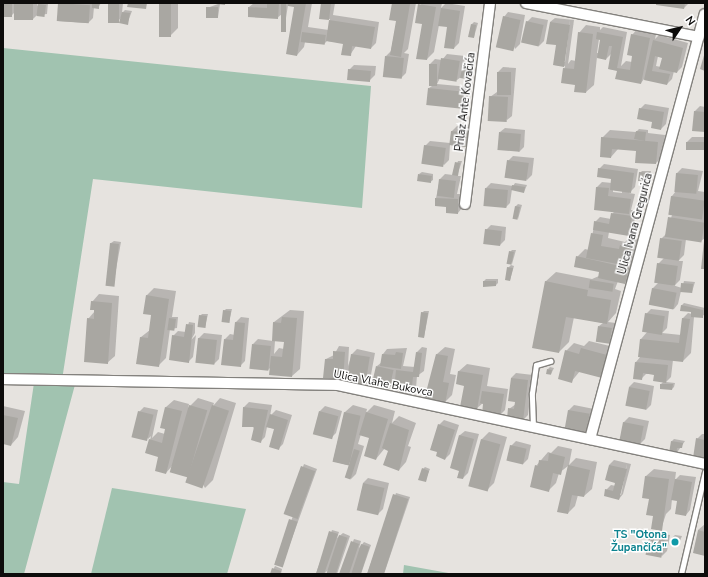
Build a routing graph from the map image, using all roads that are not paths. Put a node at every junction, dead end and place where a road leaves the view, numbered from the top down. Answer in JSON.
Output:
{"nodes":[{"id":1,"x":490,"y":3,"type":"edge"},
{"id":2,"x":526,"y":3,"type":"edge"},
{"id":3,"x":705,"y":14,"type":"edge"},
{"id":4,"x":699,"y":37,"type":"junction"},
{"id":5,"x":465,"y":204,"type":"dead end"},
{"id":6,"x":550,"y":361,"type":"dead end"},
{"id":7,"x":3,"y":379,"type":"edge"},
{"id":8,"x":533,"y":427,"type":"junction"},
{"id":9,"x":590,"y":439,"type":"junction"},
{"id":10,"x":705,"y":464,"type":"edge"},
{"id":11,"x":705,"y":472,"type":"edge"},
{"id":12,"x":681,"y":574,"type":"edge"}],
"edges":[{"from":1,"to":5,"type":"street","name":"Prilaz Ante Kovačića"},
{"from":2,"to":4,"type":"street"},
{"from":3,"to":4,"type":"street","name":"Ulica Ivana Gregurića"},
{"from":4,"to":9,"type":"street","name":"Ulica Ivana Gregurića"},
{"from":6,"to":8,"type":"lane"},
{"from":7,"to":8,"type":"street","name":"Ulica Vlahe Bukovca"},
{"from":8,"to":9,"type":"street","name":"Ulica Vlahe Bukovca"},
{"from":9,"to":10,"type":"street","name":"Ulica Vlahe Bukovca"},
{"from":11,"to":12,"type":"lane"}]}
